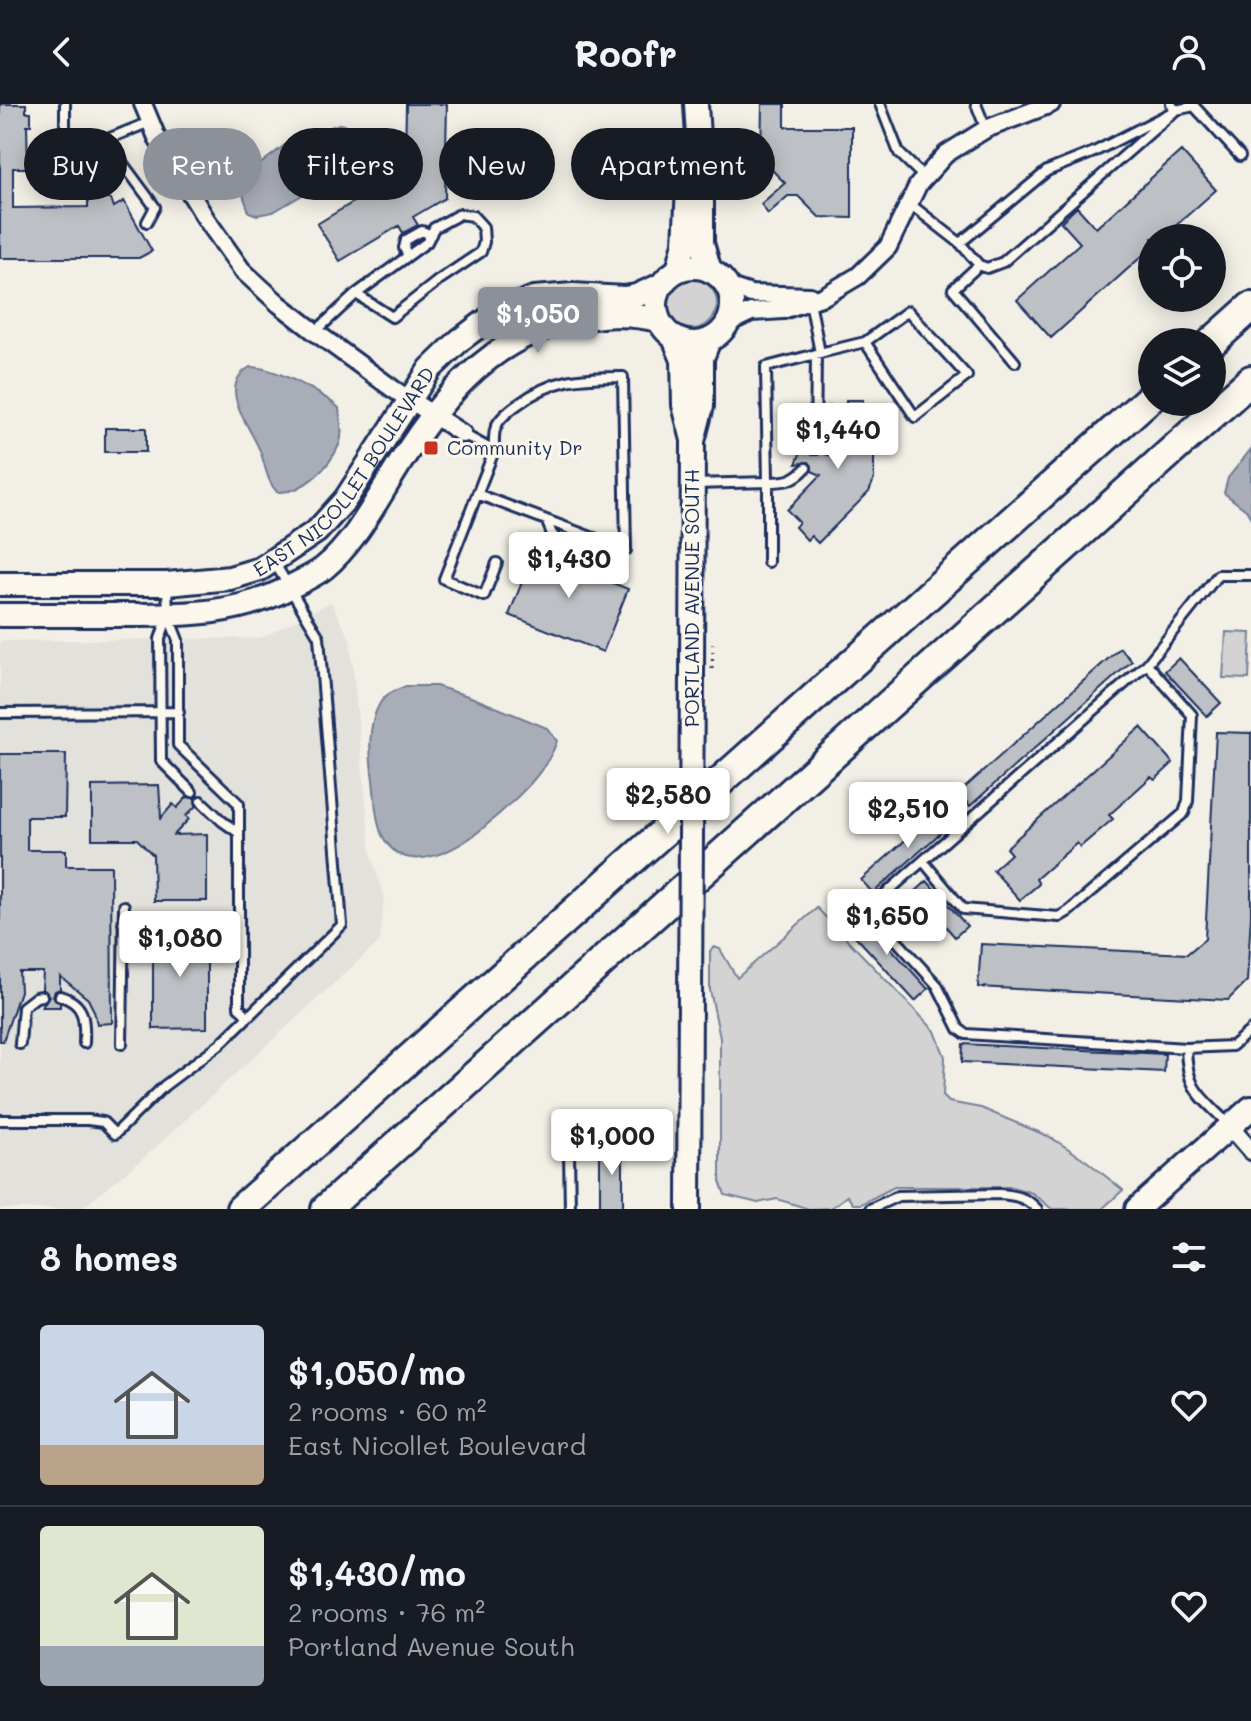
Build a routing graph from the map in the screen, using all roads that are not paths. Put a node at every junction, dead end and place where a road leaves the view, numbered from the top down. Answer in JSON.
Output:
{"nodes":[{"id":1,"x":65,"y":104,"type":"edge"},
{"id":2,"x":143,"y":104,"type":"edge"},
{"id":3,"x":696,"y":104,"type":"edge"},
{"id":4,"x":880,"y":104,"type":"edge"},
{"id":5,"x":976,"y":104,"type":"edge"},
{"id":6,"x":1051,"y":104,"type":"edge"},
{"id":7,"x":1174,"y":107,"type":"edge"},
{"id":8,"x":151,"y":122,"type":"junction"},
{"id":9,"x":65,"y":128,"type":"edge"},
{"id":10,"x":986,"y":129,"type":"junction"},
{"id":11,"x":127,"y":132,"type":"edge"},
{"id":12,"x":1240,"y":156,"type":"dead end"},
{"id":13,"x":127,"y":169,"type":"edge"},
{"id":14,"x":925,"y":178,"type":"junction"},
{"id":15,"x":909,"y":203,"type":"junction"},
{"id":16,"x":147,"y":222,"type":"dead end"},
{"id":17,"x":960,"y":243,"type":"junction"},
{"id":18,"x":979,"y":265,"type":"junction"},
{"id":19,"x":710,"y":271,"type":"junction"},
{"id":20,"x":670,"y":278,"type":"junction"},
{"id":21,"x":727,"y":286,"type":"junction"},
{"id":22,"x":356,"y":294,"type":"junction"},
{"id":23,"x":817,"y":298,"type":"junction"},
{"id":24,"x":1251,"y":307,"type":"edge"},
{"id":25,"x":658,"y":320,"type":"junction"},
{"id":26,"x":728,"y":323,"type":"junction"},
{"id":27,"x":1226,"y":329,"type":"edge"},
{"id":28,"x":315,"y":332,"type":"junction"},
{"id":29,"x":674,"y":338,"type":"junction"},
{"id":30,"x":709,"y":340,"type":"junction"},
{"id":31,"x":865,"y":342,"type":"junction"},
{"id":32,"x":818,"y":353,"type":"junction"},
{"id":33,"x":1015,"y":362,"type":"dead end"},
{"id":34,"x":1251,"y":380,"type":"edge"},
{"id":35,"x":409,"y":400,"type":"junction"},
{"id":36,"x":1138,"y":408,"type":"edge"},
{"id":37,"x":433,"y":415,"type":"junction"},
{"id":38,"x":463,"y":434,"type":"joint"},
{"id":39,"x":693,"y":441,"type":"junction"},
{"id":40,"x":815,"y":449,"type":"dead end"},
{"id":41,"x":494,"y":451,"type":"junction"},
{"id":42,"x":806,"y":468,"type":"dead end"},
{"id":43,"x":768,"y":482,"type":"junction"},
{"id":44,"x":693,"y":484,"type":"junction"},
{"id":45,"x":477,"y":494,"type":"junction"},
{"id":46,"x":546,"y":520,"type":"junction"},
{"id":47,"x":610,"y":544,"type":"junction"},
{"id":48,"x":564,"y":547,"type":"dead end"},
{"id":49,"x":579,"y":553,"type":"dead end"},
{"id":50,"x":274,"y":562,"type":"junction"},
{"id":51,"x":768,"y":562,"type":"dead end"},
{"id":52,"x":497,"y":563,"type":"dead end"},
{"id":53,"x":1251,"y":575,"type":"edge"},
{"id":54,"x":0,"y":584,"type":"edge"},
{"id":55,"x":167,"y":584,"type":"junction"},
{"id":56,"x":289,"y":588,"type":"junction"},
{"id":57,"x":0,"y":615,"type":"edge"},
{"id":58,"x":168,"y":615,"type":"junction"},
{"id":59,"x":1147,"y":664,"type":"junction"},
{"id":60,"x":160,"y":712,"type":"junction"},
{"id":61,"x":179,"y":712,"type":"junction"},
{"id":62,"x":0,"y":713,"type":"edge"},
{"id":63,"x":192,"y":792,"type":"dead end"},
{"id":64,"x":201,"y":801,"type":"dead end"},
{"id":65,"x":239,"y":833,"type":"junction"},
{"id":66,"x":923,"y":861,"type":"junction"},
{"id":67,"x":124,"y":906,"type":"dead end"},
{"id":68,"x":175,"y":922,"type":"dead end"},
{"id":69,"x":123,"y":923,"type":"junction"},
{"id":70,"x":42,"y":996,"type":"dead end"},
{"id":71,"x":60,"y":996,"type":"dead end"},
{"id":72,"x":248,"y":1017,"type":"junction"},
{"id":73,"x":1251,"y":1030,"type":"edge"},
{"id":74,"x":84,"y":1043,"type":"dead end"},
{"id":75,"x":20,"y":1044,"type":"dead end"},
{"id":76,"x":122,"y":1044,"type":"dead end"},
{"id":77,"x":1186,"y":1048,"type":"junction"},
{"id":78,"x":1251,"y":1108,"type":"edge"},
{"id":79,"x":0,"y":1120,"type":"edge"},
{"id":80,"x":1230,"y":1127,"type":"junction"},
{"id":81,"x":1251,"y":1151,"type":"edge"},
{"id":82,"x":569,"y":1154,"type":"dead end"},
{"id":83,"x":245,"y":1205,"type":"edge"},
{"id":84,"x":326,"y":1209,"type":"edge"},
{"id":85,"x":570,"y":1209,"type":"edge"},
{"id":86,"x":689,"y":1209,"type":"edge"},
{"id":87,"x":870,"y":1209,"type":"edge"},
{"id":88,"x":1037,"y":1209,"type":"edge"},
{"id":89,"x":1137,"y":1209,"type":"edge"}],
"edges":[{"from":1,"to":9,"type":"lane"},
{"from":2,"to":8,"type":"street"},
{"from":3,"to":19,"type":"street"},
{"from":3,"to":20,"type":"street"},
{"from":4,"to":14,"type":"lane"},
{"from":5,"to":10,"type":"lane"},
{"from":6,"to":10,"type":"street"},
{"from":7,"to":12,"type":"lane"},
{"from":7,"to":17,"type":"lane"},
{"from":7,"to":18,"type":"lane"},
{"from":8,"to":11,"type":"lane"},
{"from":8,"to":28,"type":"street"},
{"from":10,"to":14,"type":"street"},
{"from":13,"to":16,"type":"lane"},
{"from":14,"to":15,"type":"street"},
{"from":15,"to":17,"type":"lane"},
{"from":15,"to":23,"type":"street"},
{"from":17,"to":18,"type":"lane"},
{"from":18,"to":33,"type":"lane"},
{"from":19,"to":20,"type":"street"},
{"from":19,"to":21,"type":"street"},
{"from":20,"to":25,"type":"street"},
{"from":20,"to":35,"type":"street","name":"EAST NICOLLET BOULEVARD"},
{"from":21,"to":23,"type":"street"},
{"from":21,"to":26,"type":"street"},
{"from":22,"to":22,"type":"lane"},
{"from":22,"to":28,"type":"lane"},
{"from":23,"to":26,"type":"street"},
{"from":23,"to":32,"type":"lane"},
{"from":24,"to":27,"type":"highway"},
{"from":25,"to":29,"type":"street"},
{"from":25,"to":37,"type":"street","name":"EAST NICOLLET BOULEVARD"},
{"from":26,"to":30,"type":"street"},
{"from":28,"to":35,"type":"street"},
{"from":29,"to":30,"type":"street"},
{"from":29,"to":39,"type":"street","name":"PORTLAND AVENUE SOUTH"},
{"from":30,"to":39,"type":"street","name":"PORTLAND AVENUE SOUTH"},
{"from":31,"to":31,"type":"lane"},
{"from":31,"to":32,"type":"lane"},
{"from":32,"to":40,"type":"lane"},
{"from":32,"to":43,"type":"lane"},
{"from":34,"to":84,"type":"highway"},
{"from":35,"to":37,"type":"street"},
{"from":35,"to":50,"type":"street","name":"EAST NICOLLET BOULEVARD"},
{"from":36,"to":83,"type":"highway"},
{"from":37,"to":38,"type":"street"},
{"from":37,"to":56,"type":"street","name":"EAST NICOLLET BOULEVARD"},
{"from":38,"to":41,"type":"lane"},
{"from":39,"to":44,"type":"street","name":"PORTLAND AVENUE SOUTH"},
{"from":41,"to":45,"type":"lane"},
{"from":41,"to":47,"type":"lane"},
{"from":42,"to":43,"type":"lane"},
{"from":43,"to":44,"type":"lane"},
{"from":43,"to":51,"type":"lane"},
{"from":44,"to":86,"type":"street","name":"PORTLAND AVENUE SOUTH","bridge":true},
{"from":45,"to":46,"type":"lane"},
{"from":45,"to":52,"type":"lane"},
{"from":46,"to":47,"type":"lane"},
{"from":46,"to":48,"type":"lane"},
{"from":47,"to":49,"type":"lane"},
{"from":50,"to":55,"type":"street","name":"EAST NICOLLET BOULEVARD"},
{"from":50,"to":56,"type":"lane"},
{"from":53,"to":59,"type":"lane"},
{"from":54,"to":55,"type":"street","name":"EAST NICOLLET BOULEVARD"},
{"from":55,"to":58,"type":"lane"},
{"from":56,"to":58,"type":"street","name":"EAST NICOLLET BOULEVARD"},
{"from":56,"to":72,"type":"lane"},
{"from":57,"to":58,"type":"street","name":"EAST NICOLLET BOULEVARD"},
{"from":58,"to":60,"type":"lane"},
{"from":58,"to":61,"type":"lane"},
{"from":59,"to":66,"type":"lane"},
{"from":59,"to":66,"type":"lane"},
{"from":60,"to":61,"type":"lane"},
{"from":60,"to":62,"type":"lane"},
{"from":60,"to":63,"type":"lane"},
{"from":61,"to":65,"type":"lane"},
{"from":64,"to":65,"type":"lane"},
{"from":65,"to":72,"type":"lane"},
{"from":66,"to":77,"type":"lane"},
{"from":67,"to":69,"type":"lane"},
{"from":68,"to":69,"type":"lane"},
{"from":69,"to":76,"type":"lane"},
{"from":70,"to":75,"type":"lane"},
{"from":71,"to":74,"type":"lane"},
{"from":72,"to":79,"type":"lane"},
{"from":73,"to":77,"type":"lane"},
{"from":77,"to":80,"type":"lane"},
{"from":78,"to":80,"type":"street"},
{"from":80,"to":81,"type":"street"},
{"from":80,"to":89,"type":"street"},
{"from":82,"to":85,"type":"lane"},
{"from":87,"to":88,"type":"lane"}]}
